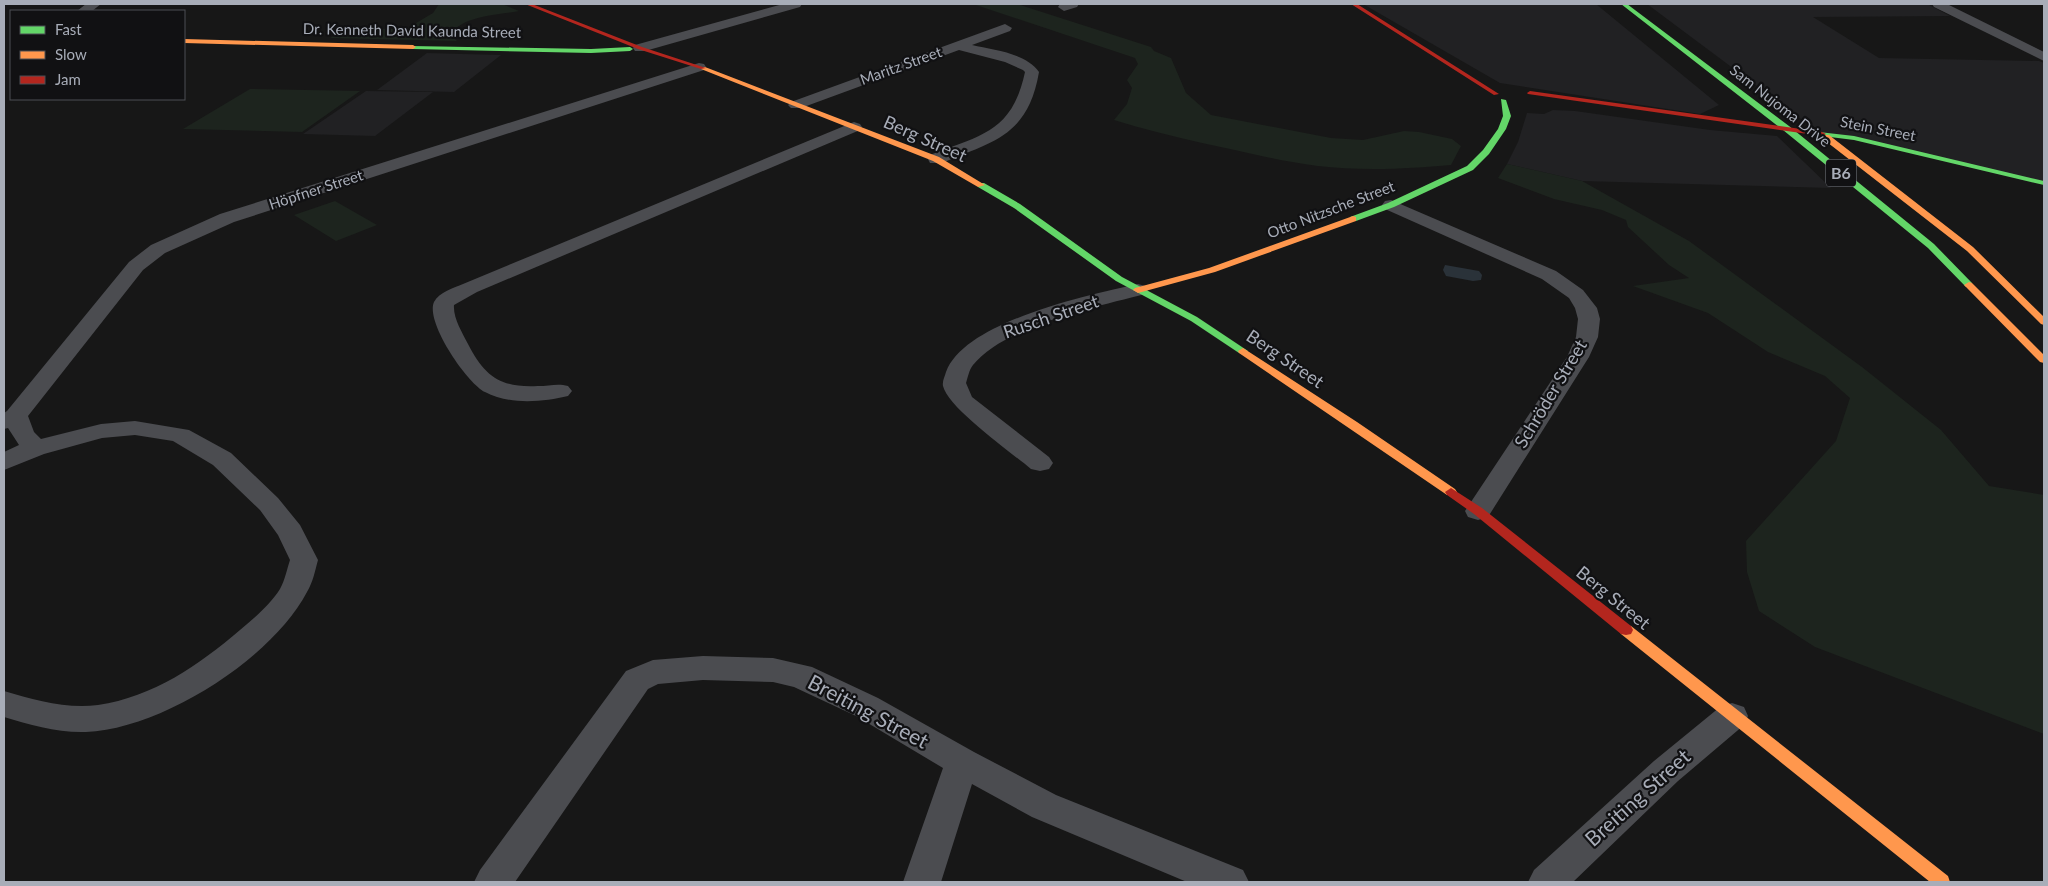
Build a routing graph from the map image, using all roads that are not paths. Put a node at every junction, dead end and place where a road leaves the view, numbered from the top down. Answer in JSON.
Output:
{"nodes":[{"id":1,"x":96,"y":4,"type":"edge"},
{"id":2,"x":528,"y":4,"type":"edge"},
{"id":3,"x":796,"y":4,"type":"edge"},
{"id":4,"x":1354,"y":4,"type":"edge"},
{"id":5,"x":1624,"y":4,"type":"edge"},
{"id":6,"x":1938,"y":4,"type":"edge"},
{"id":7,"x":85,"y":10,"type":"edge"},
{"id":8,"x":1005,"y":28,"type":"dead end"},
{"id":9,"x":185,"y":41,"type":"edge"},
{"id":10,"x":958,"y":45,"type":"junction"},
{"id":11,"x":640,"y":48,"type":"junction"},
{"id":12,"x":2044,"y":57,"type":"edge"},
{"id":13,"x":699,"y":67,"type":"junction"},
{"id":14,"x":1515,"y":97,"type":"junction"},
{"id":15,"x":796,"y":105,"type":"junction"},
{"id":16,"x":1804,"y":121,"type":"dead end"},
{"id":17,"x":854,"y":128,"type":"junction"},
{"id":18,"x":1786,"y":128,"type":"junction"},
{"id":19,"x":1820,"y":133,"type":"junction"},
{"id":20,"x":936,"y":159,"type":"junction"},
{"id":21,"x":2044,"y":182,"type":"edge"},
{"id":22,"x":1391,"y":205,"type":"junction"},
{"id":23,"x":1138,"y":290,"type":"junction"},
{"id":24,"x":2044,"y":322,"type":"edge"},
{"id":25,"x":2044,"y":360,"type":"edge"},
{"id":26,"x":560,"y":391,"type":"dead end"},
{"id":27,"x":10,"y":419,"type":"edge"},
{"id":28,"x":35,"y":448,"type":"junction"},
{"id":29,"x":4,"y":462,"type":"edge"},
{"id":30,"x":1040,"y":463,"type":"dead end"},
{"id":31,"x":1478,"y":511,"type":"junction"},
{"id":32,"x":4,"y":704,"type":"edge"},
{"id":33,"x":1732,"y":716,"type":"junction"},
{"id":34,"x":962,"y":762,"type":"junction"},
{"id":35,"x":493,"y":882,"type":"edge"},
{"id":36,"x":922,"y":882,"type":"edge"},
{"id":37,"x":1230,"y":882,"type":"edge"},
{"id":38,"x":1547,"y":882,"type":"edge"},
{"id":39,"x":1942,"y":882,"type":"edge"}],
"edges":[{"from":1,"to":7,"type":"street"},
{"from":2,"to":11,"type":"main road","name":"Berg Street"},
{"from":3,"to":11,"type":"street"},
{"from":4,"to":14,"type":"main road"},
{"from":5,"to":18,"type":"main road","name":"Sam Nujoma Drive","number":"B6"},
{"from":6,"to":12,"type":"street"},
{"from":8,"to":10,"type":"street","name":"Maritz Street"},
{"from":9,"to":11,"type":"main road","name":"Dr. Kenneth David Kaunda Street"},
{"from":10,"to":15,"type":"street","name":"Maritz Street"},
{"from":10,"to":20,"type":"street"},
{"from":11,"to":13,"type":"main road","name":"Berg Street"},
{"from":13,"to":15,"type":"main road","name":"Berg Street"},
{"from":13,"to":27,"type":"street","name":"Höpfner Street"},
{"from":14,"to":18,"type":"main road","name":"Stein Street"},
{"from":14,"to":22,"type":"main road","name":"Otto Nitzsche Street"},
{"from":15,"to":17,"type":"main road","name":"Berg Street"},
{"from":16,"to":19,"type":"main road","name":"Sam Nujoma Drive","number":"B6"},
{"from":17,"to":20,"type":"main road","name":"Berg Street"},
{"from":17,"to":26,"type":"street"},
{"from":18,"to":19,"type":"main road","name":"Stein Street"},
{"from":18,"to":25,"type":"main road","name":"Sam Nujoma Drive","number":"B6"},
{"from":19,"to":21,"type":"main road","name":"Stein Street"},
{"from":19,"to":24,"type":"main road","name":"Sam Nujoma Drive","number":"B6"},
{"from":20,"to":23,"type":"main road","name":"Berg Street"},
{"from":22,"to":23,"type":"main road","name":"Otto Nitzsche Street"},
{"from":22,"to":31,"type":"street","name":"Schröder Street"},
{"from":23,"to":30,"type":"street","name":"Rusch Street"},
{"from":23,"to":31,"type":"main road","name":"Berg Street"},
{"from":27,"to":28,"type":"street"},
{"from":28,"to":29,"type":"street"},
{"from":28,"to":32,"type":"street"},
{"from":31,"to":33,"type":"main road","name":"Berg Street"},
{"from":33,"to":38,"type":"street","name":"Breiting Street"},
{"from":33,"to":39,"type":"main road","name":"Berg Street"},
{"from":34,"to":35,"type":"street","name":"Breiting Street"},
{"from":34,"to":36,"type":"street"},
{"from":34,"to":37,"type":"street","name":"Breiting Street"}]}
